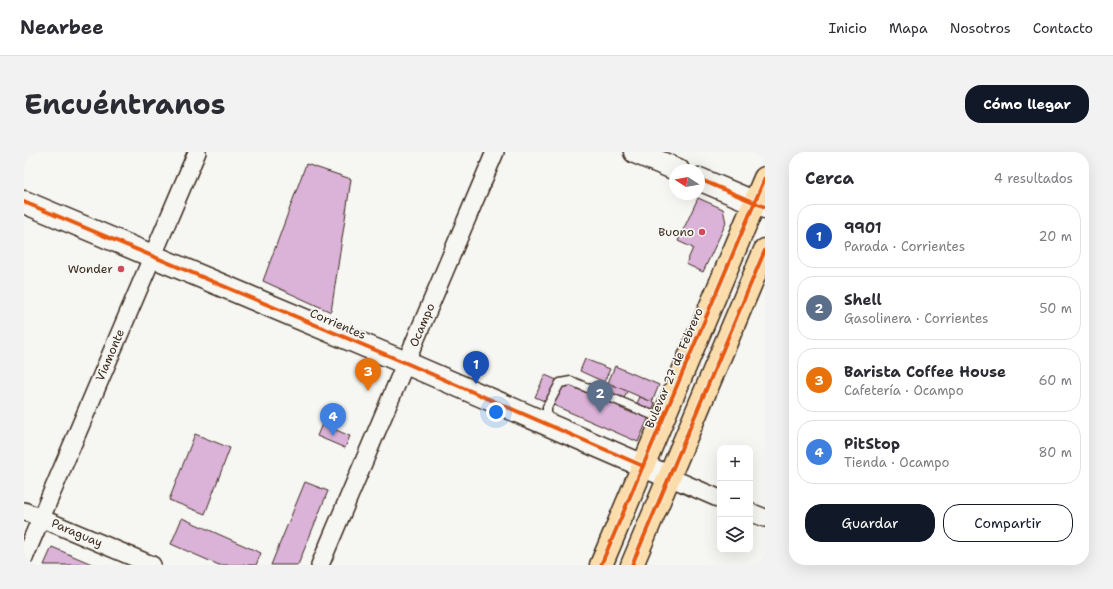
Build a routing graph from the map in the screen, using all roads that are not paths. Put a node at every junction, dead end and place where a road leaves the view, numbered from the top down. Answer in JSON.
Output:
{"nodes":[{"id":1,"x":197,"y":152,"type":"edge"},
{"id":2,"x":495,"y":152,"type":"edge"},
{"id":3,"x":636,"y":152,"type":"edge"},
{"id":4,"x":669,"y":166,"type":"edge"},
{"id":5,"x":765,"y":178,"type":"edge"},
{"id":6,"x":705,"y":182,"type":"edge"},
{"id":7,"x":24,"y":202,"type":"edge"},
{"id":8,"x":760,"y":205,"type":"edge"},
{"id":9,"x":765,"y":250,"type":"edge"},
{"id":10,"x":152,"y":257,"type":"junction"},
{"id":11,"x":406,"y":363,"type":"junction"},
{"id":12,"x":663,"y":419,"type":"junction"},
{"id":13,"x":547,"y":425,"type":"junction"},
{"id":14,"x":643,"y":466,"type":"junction"},
{"id":15,"x":669,"y":477,"type":"junction"},
{"id":16,"x":717,"y":498,"type":"edge"},
{"id":17,"x":24,"y":511,"type":"edge"},
{"id":18,"x":753,"y":513,"type":"edge"},
{"id":19,"x":41,"y":518,"type":"junction"},
{"id":20,"x":765,"y":518,"type":"edge"},
{"id":21,"x":24,"y":558,"type":"edge"},
{"id":22,"x":152,"y":565,"type":"edge"},
{"id":23,"x":320,"y":565,"type":"edge"},
{"id":24,"x":601,"y":565,"type":"edge"},
{"id":25,"x":632,"y":565,"type":"edge"}],
"edges":[{"from":1,"to":10,"type":"street","name":"Viamonte"},
{"from":2,"to":11,"type":"street","name":"Ocampo"},
{"from":3,"to":4,"type":"main road"},
{"from":5,"to":8,"type":"main road","name":"Bulevar 27 de Febrero"},
{"from":6,"to":8,"type":"main road"},
{"from":7,"to":10,"type":"main road","name":"Corrientes"},
{"from":8,"to":12,"type":"main road","name":"Bulevar 27 de Febrero"},
{"from":9,"to":15,"type":"main road"},
{"from":10,"to":11,"type":"main road","name":"Corrientes"},
{"from":10,"to":19,"type":"street","name":"Viamonte"},
{"from":11,"to":13,"type":"main road","name":"Corrientes"},
{"from":11,"to":23,"type":"street","name":"Ocampo"},
{"from":12,"to":13,"type":"lane"},
{"from":12,"to":14,"type":"main road","name":"Bulevar 27 de Febrero"},
{"from":13,"to":14,"type":"main road","name":"Corrientes"},
{"from":14,"to":15,"type":"main road","name":"Corrientes"},
{"from":14,"to":24,"type":"main road","name":"Bulevar 27 de Febrero"},
{"from":15,"to":16,"type":"street","name":"Corrientes"},
{"from":15,"to":25,"type":"main road"},
{"from":17,"to":19,"type":"street","name":"Paraguay"},
{"from":18,"to":20,"type":"street"},
{"from":19,"to":21,"type":"street","name":"Viamonte"},
{"from":19,"to":22,"type":"street","name":"Paraguay"}]}
